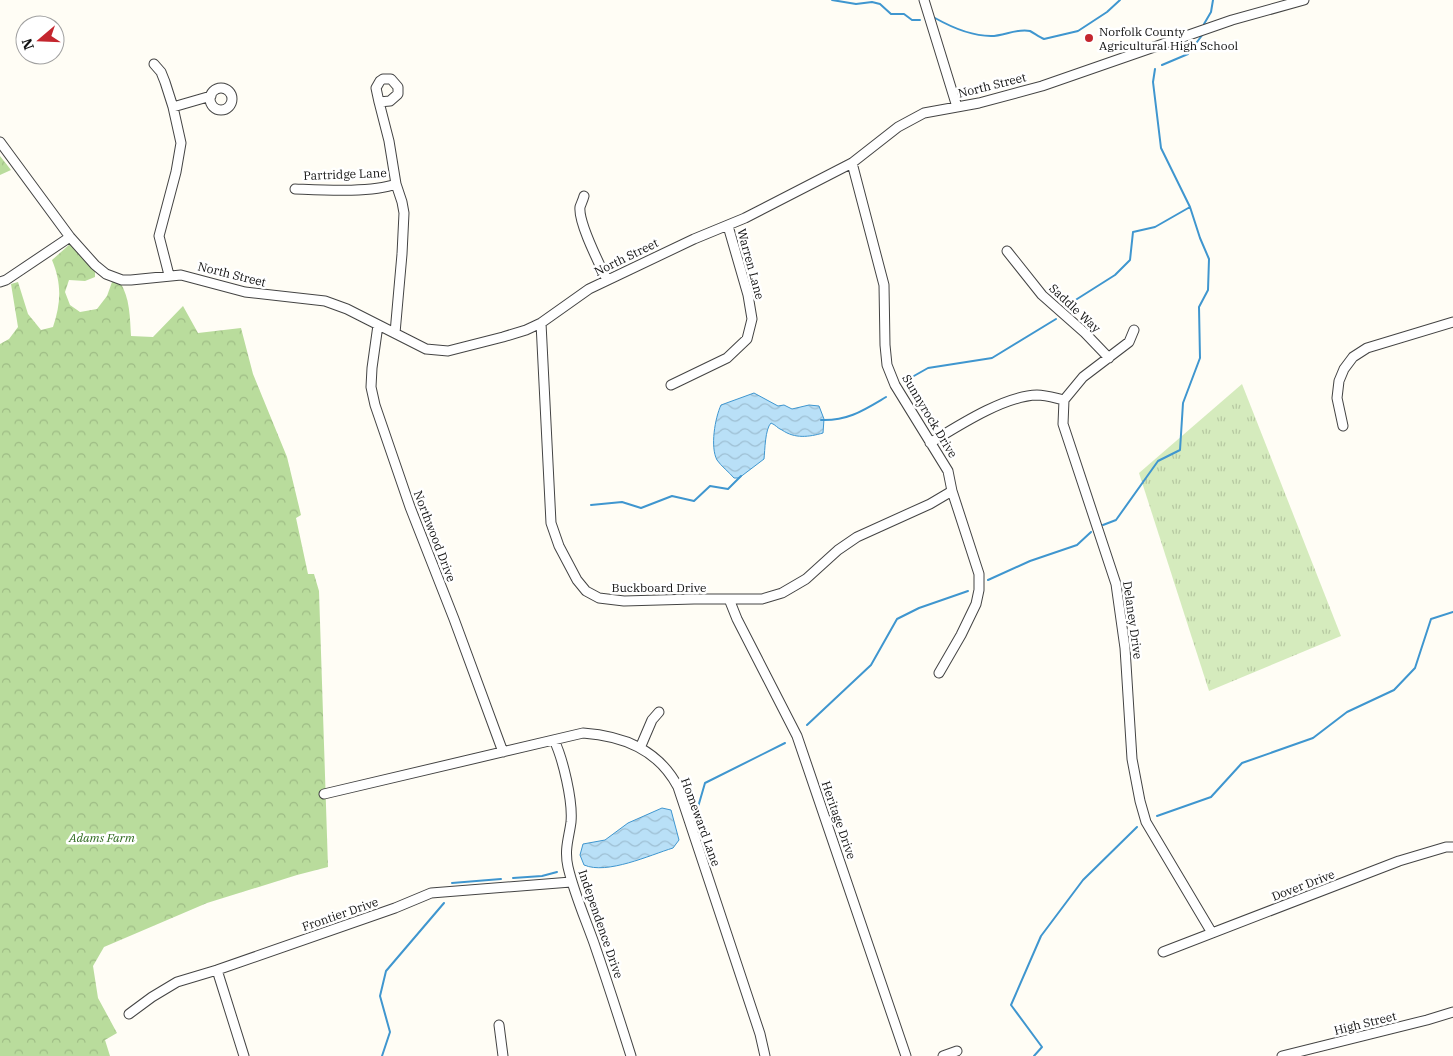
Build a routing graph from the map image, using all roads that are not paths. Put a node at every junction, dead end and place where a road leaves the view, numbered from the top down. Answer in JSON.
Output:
{"nodes":[{"id":1,"x":924,"y":0,"type":"edge"},
{"id":2,"x":1304,"y":0,"type":"edge"},
{"id":3,"x":154,"y":64,"type":"dead end"},
{"id":4,"x":211,"y":96,"type":"dead end"},
{"id":5,"x":379,"y":102,"type":"dead end"},
{"id":6,"x":173,"y":107,"type":"junction"},
{"id":7,"x":957,"y":107,"type":"junction"},
{"id":8,"x":0,"y":142,"type":"edge"},
{"id":9,"x":852,"y":163,"type":"junction"},
{"id":10,"x":396,"y":184,"type":"junction"},
{"id":11,"x":295,"y":189,"type":"dead end"},
{"id":12,"x":584,"y":196,"type":"dead end"},
{"id":13,"x":728,"y":226,"type":"junction"},
{"id":14,"x":70,"y":237,"type":"junction"},
{"id":15,"x":1007,"y":251,"type":"dead end"},
{"id":16,"x":169,"y":275,"type":"junction"},
{"id":17,"x":608,"y":280,"type":"junction"},
{"id":18,"x":0,"y":282,"type":"edge"},
{"id":19,"x":1453,"y":322,"type":"edge"},
{"id":20,"x":541,"y":323,"type":"junction"},
{"id":21,"x":378,"y":324,"type":"junction"},
{"id":22,"x":1134,"y":330,"type":"dead end"},
{"id":23,"x":395,"y":333,"type":"junction"},
{"id":24,"x":1109,"y":358,"type":"junction"},
{"id":25,"x":671,"y":385,"type":"dead end"},
{"id":26,"x":1064,"y":400,"type":"junction"},
{"id":27,"x":1343,"y":426,"type":"dead end"},
{"id":28,"x":930,"y":443,"type":"junction"},
{"id":29,"x":952,"y":491,"type":"junction"},
{"id":30,"x":729,"y":599,"type":"junction"},
{"id":31,"x":939,"y":673,"type":"dead end"},
{"id":32,"x":659,"y":712,"type":"dead end"},
{"id":33,"x":554,"y":740,"type":"junction"},
{"id":34,"x":640,"y":748,"type":"junction"},
{"id":35,"x":503,"y":752,"type":"junction"},
{"id":36,"x":324,"y":794,"type":"dead end"},
{"id":37,"x":1453,"y":847,"type":"edge"},
{"id":38,"x":572,"y":882,"type":"junction"},
{"id":39,"x":1212,"y":933,"type":"junction"},
{"id":40,"x":1163,"y":952,"type":"dead end"},
{"id":41,"x":217,"y":970,"type":"junction"},
{"id":42,"x":1453,"y":1012,"type":"edge"},
{"id":43,"x":129,"y":1014,"type":"dead end"},
{"id":44,"x":499,"y":1025,"type":"dead end"},
{"id":45,"x":958,"y":1051,"type":"dead end"},
{"id":46,"x":244,"y":1056,"type":"edge"},
{"id":47,"x":503,"y":1056,"type":"edge"},
{"id":48,"x":631,"y":1056,"type":"edge"},
{"id":49,"x":765,"y":1056,"type":"edge"},
{"id":50,"x":906,"y":1056,"type":"edge"},
{"id":51,"x":943,"y":1056,"type":"edge"},
{"id":52,"x":1282,"y":1056,"type":"edge"}],
"edges":[{"from":1,"to":7,"type":"street"},
{"from":2,"to":7,"type":"street","name":"North Street"},
{"from":3,"to":6,"type":"street"},
{"from":4,"to":6,"type":"street"},
{"from":5,"to":10,"type":"street"},
{"from":6,"to":16,"type":"street"},
{"from":7,"to":9,"type":"street","name":"North Street"},
{"from":8,"to":14,"type":"street","name":"North Street"},
{"from":9,"to":13,"type":"street","name":"North Street"},
{"from":9,"to":28,"type":"street","name":"Sunnyrock Drive"},
{"from":10,"to":11,"type":"street","name":"Partridge Lane"},
{"from":10,"to":23,"type":"street"},
{"from":12,"to":17,"type":"street"},
{"from":13,"to":17,"type":"street","name":"North Street"},
{"from":13,"to":25,"type":"street","name":"Warren Lane"},
{"from":14,"to":16,"type":"street","name":"North Street"},
{"from":14,"to":18,"type":"street"},
{"from":15,"to":24,"type":"street","name":"Saddle Way"},
{"from":16,"to":21,"type":"street","name":"North Street"},
{"from":17,"to":20,"type":"street","name":"North Street"},
{"from":19,"to":27,"type":"street"},
{"from":20,"to":23,"type":"street","name":"North Street"},
{"from":20,"to":30,"type":"street","name":"Buckboard Drive"},
{"from":21,"to":23,"type":"street","name":"North Street"},
{"from":21,"to":35,"type":"street","name":"Northwood Drive"},
{"from":22,"to":24,"type":"street"},
{"from":24,"to":26,"type":"street"},
{"from":26,"to":28,"type":"street"},
{"from":26,"to":39,"type":"street","name":"Delaney Drive"},
{"from":28,"to":29,"type":"street","name":"Sunnyrock Drive"},
{"from":29,"to":30,"type":"street","name":"Buckboard Drive"},
{"from":29,"to":31,"type":"street","name":"Sunnyrock Drive"},
{"from":30,"to":50,"type":"street","name":"Heritage Drive"},
{"from":32,"to":34,"type":"street"},
{"from":33,"to":34,"type":"street","name":"Homeward Lane"},
{"from":33,"to":35,"type":"street","name":"Homeward Lane"},
{"from":33,"to":38,"type":"street","name":"Independence Drive"},
{"from":34,"to":49,"type":"street","name":"Homeward Lane"},
{"from":35,"to":36,"type":"street","name":"Homeward Lane"},
{"from":37,"to":39,"type":"street","name":"Dover Drive"},
{"from":38,"to":41,"type":"street","name":"Frontier Drive"},
{"from":38,"to":48,"type":"street","name":"Independence Drive"},
{"from":39,"to":40,"type":"street","name":"Dover Drive"},
{"from":41,"to":43,"type":"street","name":"Frontier Drive"},
{"from":41,"to":46,"type":"street"},
{"from":42,"to":52,"type":"street","name":"High Street"},
{"from":44,"to":47,"type":"street"},
{"from":45,"to":51,"type":"street"}]}
